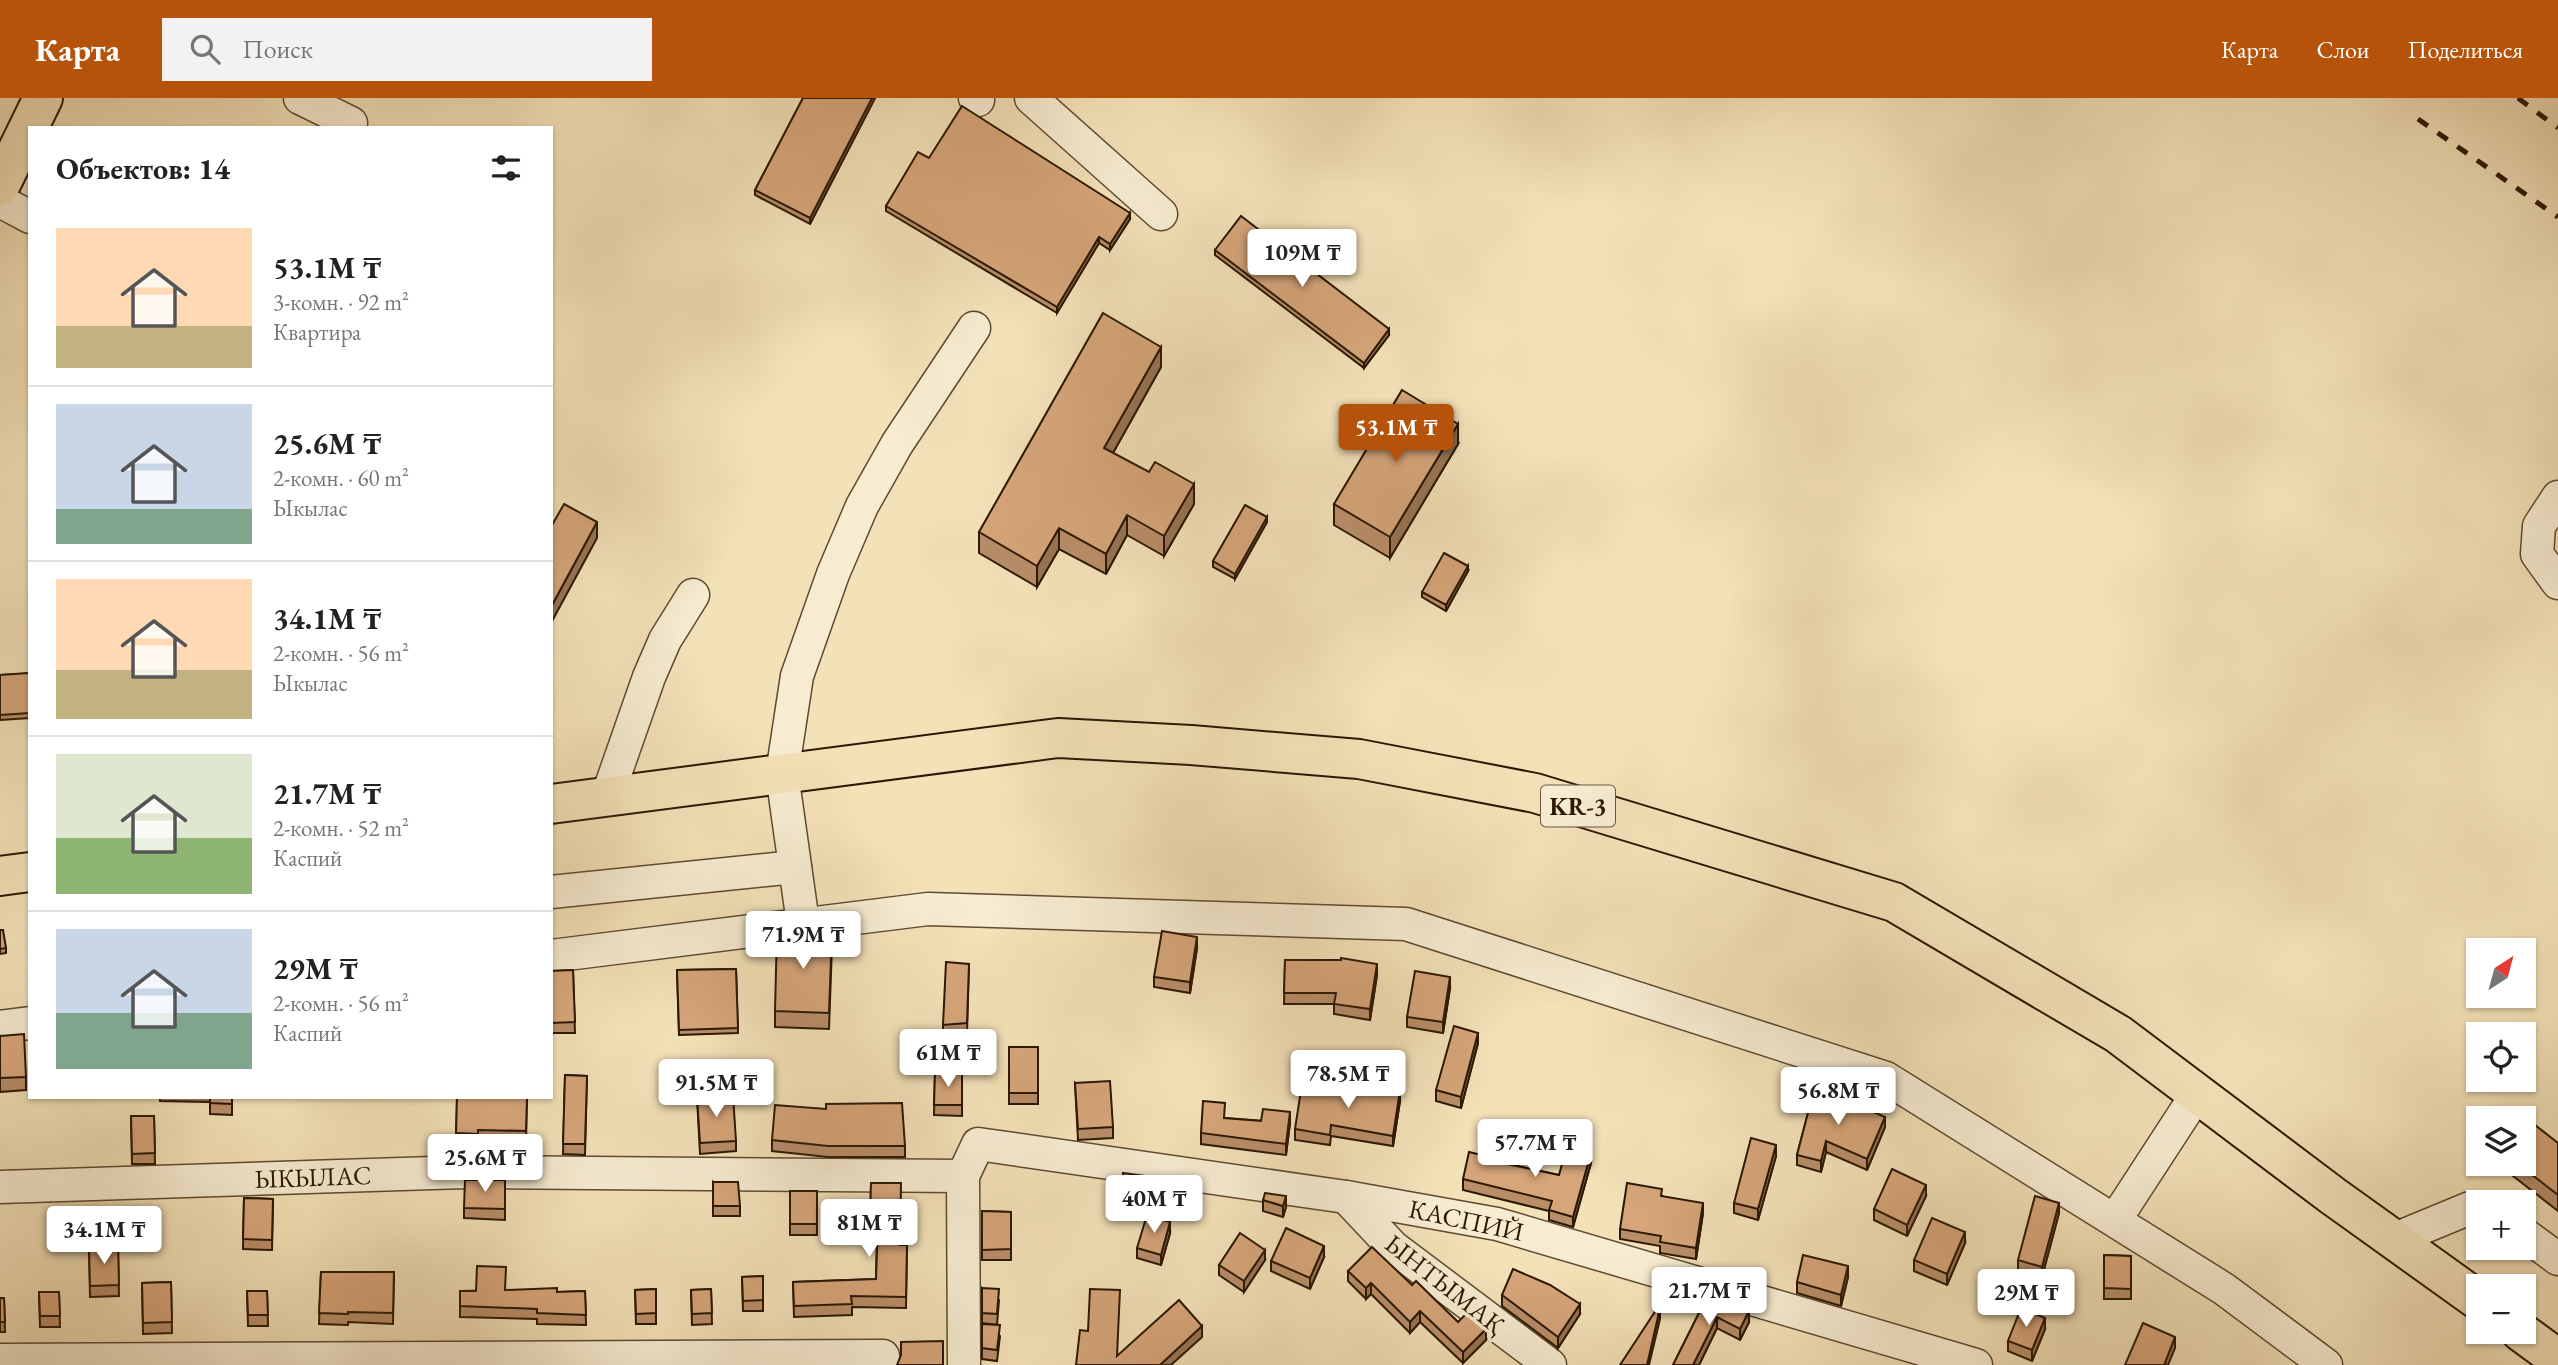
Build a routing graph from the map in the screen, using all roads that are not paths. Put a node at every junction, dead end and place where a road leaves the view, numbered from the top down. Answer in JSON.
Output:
{"nodes":[{"id":1,"x":43,"y":98,"type":"edge"},
{"id":2,"x":300,"y":98,"type":"edge"},
{"id":3,"x":1031,"y":98,"type":"edge"},
{"id":4,"x":351,"y":123,"type":"dead end"},
{"id":5,"x":29,"y":126,"type":"edge"},
{"id":6,"x":28,"y":129,"type":"edge"},
{"id":7,"x":0,"y":186,"type":"edge"},
{"id":8,"x":0,"y":201,"type":"edge"},
{"id":9,"x":1161,"y":214,"type":"dead end"},
{"id":10,"x":28,"y":216,"type":"edge"},
{"id":11,"x":974,"y":328,"type":"dead end"},
{"id":12,"x":2558,"y":497,"type":"edge"},
{"id":13,"x":2558,"y":583,"type":"edge"},
{"id":14,"x":693,"y":595,"type":"dead end"},
{"id":15,"x":782,"y":774,"type":"junction"},
{"id":16,"x":607,"y":797,"type":"junction"},
{"id":17,"x":553,"y":804,"type":"edge"},
{"id":18,"x":796,"y":867,"type":"junction"},
{"id":19,"x":28,"y":872,"type":"edge"},
{"id":20,"x":0,"y":876,"type":"edge"},
{"id":21,"x":553,"y":892,"type":"edge"},
{"id":22,"x":803,"y":923,"type":"junction"},
{"id":23,"x":553,"y":956,"type":"edge"},
{"id":24,"x":28,"y":1023,"type":"edge"},
{"id":25,"x":0,"y":1027,"type":"edge"},
{"id":26,"x":2197,"y":1094,"type":"junction"},
{"id":27,"x":963,"y":1177,"type":"junction"},
{"id":28,"x":0,"y":1187,"type":"edge"},
{"id":29,"x":1346,"y":1197,"type":"junction"},
{"id":30,"x":2466,"y":1211,"type":"edge"},
{"id":31,"x":2115,"y":1220,"type":"junction"},
{"id":32,"x":2395,"y":1238,"type":"junction"},
{"id":33,"x":2536,"y":1242,"type":"edge"},
{"id":34,"x":2558,"y":1258,"type":"edge"},
{"id":35,"x":2466,"y":1291,"type":"edge"},
{"id":36,"x":2536,"y":1343,"type":"edge"},
{"id":37,"x":2558,"y":1359,"type":"edge"},
{"id":38,"x":0,"y":1360,"type":"edge"},
{"id":39,"x":883,"y":1361,"type":"edge"},
{"id":40,"x":964,"y":1365,"type":"edge"},
{"id":41,"x":1550,"y":1365,"type":"edge"},
{"id":42,"x":1976,"y":1365,"type":"edge"},
{"id":43,"x":2326,"y":1365,"type":"edge"}],
"edges":[{"from":1,"to":5,"type":"main road"},
{"from":2,"to":4,"type":"street"},
{"from":3,"to":9,"type":"street"},
{"from":6,"to":7,"type":"main road"},
{"from":8,"to":10,"type":"street"},
{"from":11,"to":15,"type":"street"},
{"from":12,"to":13,"type":"street"},
{"from":14,"to":16,"type":"street"},
{"from":15,"to":16,"type":"main road","number":"KR-3"},
{"from":15,"to":18,"type":"street"},
{"from":15,"to":26,"type":"main road","number":"KR-3"},
{"from":16,"to":17,"type":"main road","number":"KR-3"},
{"from":18,"to":21,"type":"street"},
{"from":18,"to":22,"type":"street"},
{"from":19,"to":20,"type":"main road"},
{"from":22,"to":23,"type":"street"},
{"from":22,"to":31,"type":"street"},
{"from":24,"to":25,"type":"street"},
{"from":26,"to":31,"type":"street"},
{"from":26,"to":32,"type":"main road","number":"KR-3"},
{"from":27,"to":28,"type":"street","name":"ЫКЫЛАС"},
{"from":27,"to":29,"type":"street","name":"КАСПИЙ"},
{"from":27,"to":40,"type":"street"},
{"from":29,"to":41,"type":"street","name":"ЫНТЫМАҚ"},
{"from":29,"to":42,"type":"street","name":"КАСПИЙ"},
{"from":30,"to":32,"type":"street"},
{"from":31,"to":43,"type":"street"},
{"from":32,"to":35,"type":"main road","number":"KR-3"},
{"from":33,"to":34,"type":"street"},
{"from":36,"to":37,"type":"main road"},
{"from":38,"to":39,"type":"street"}]}
